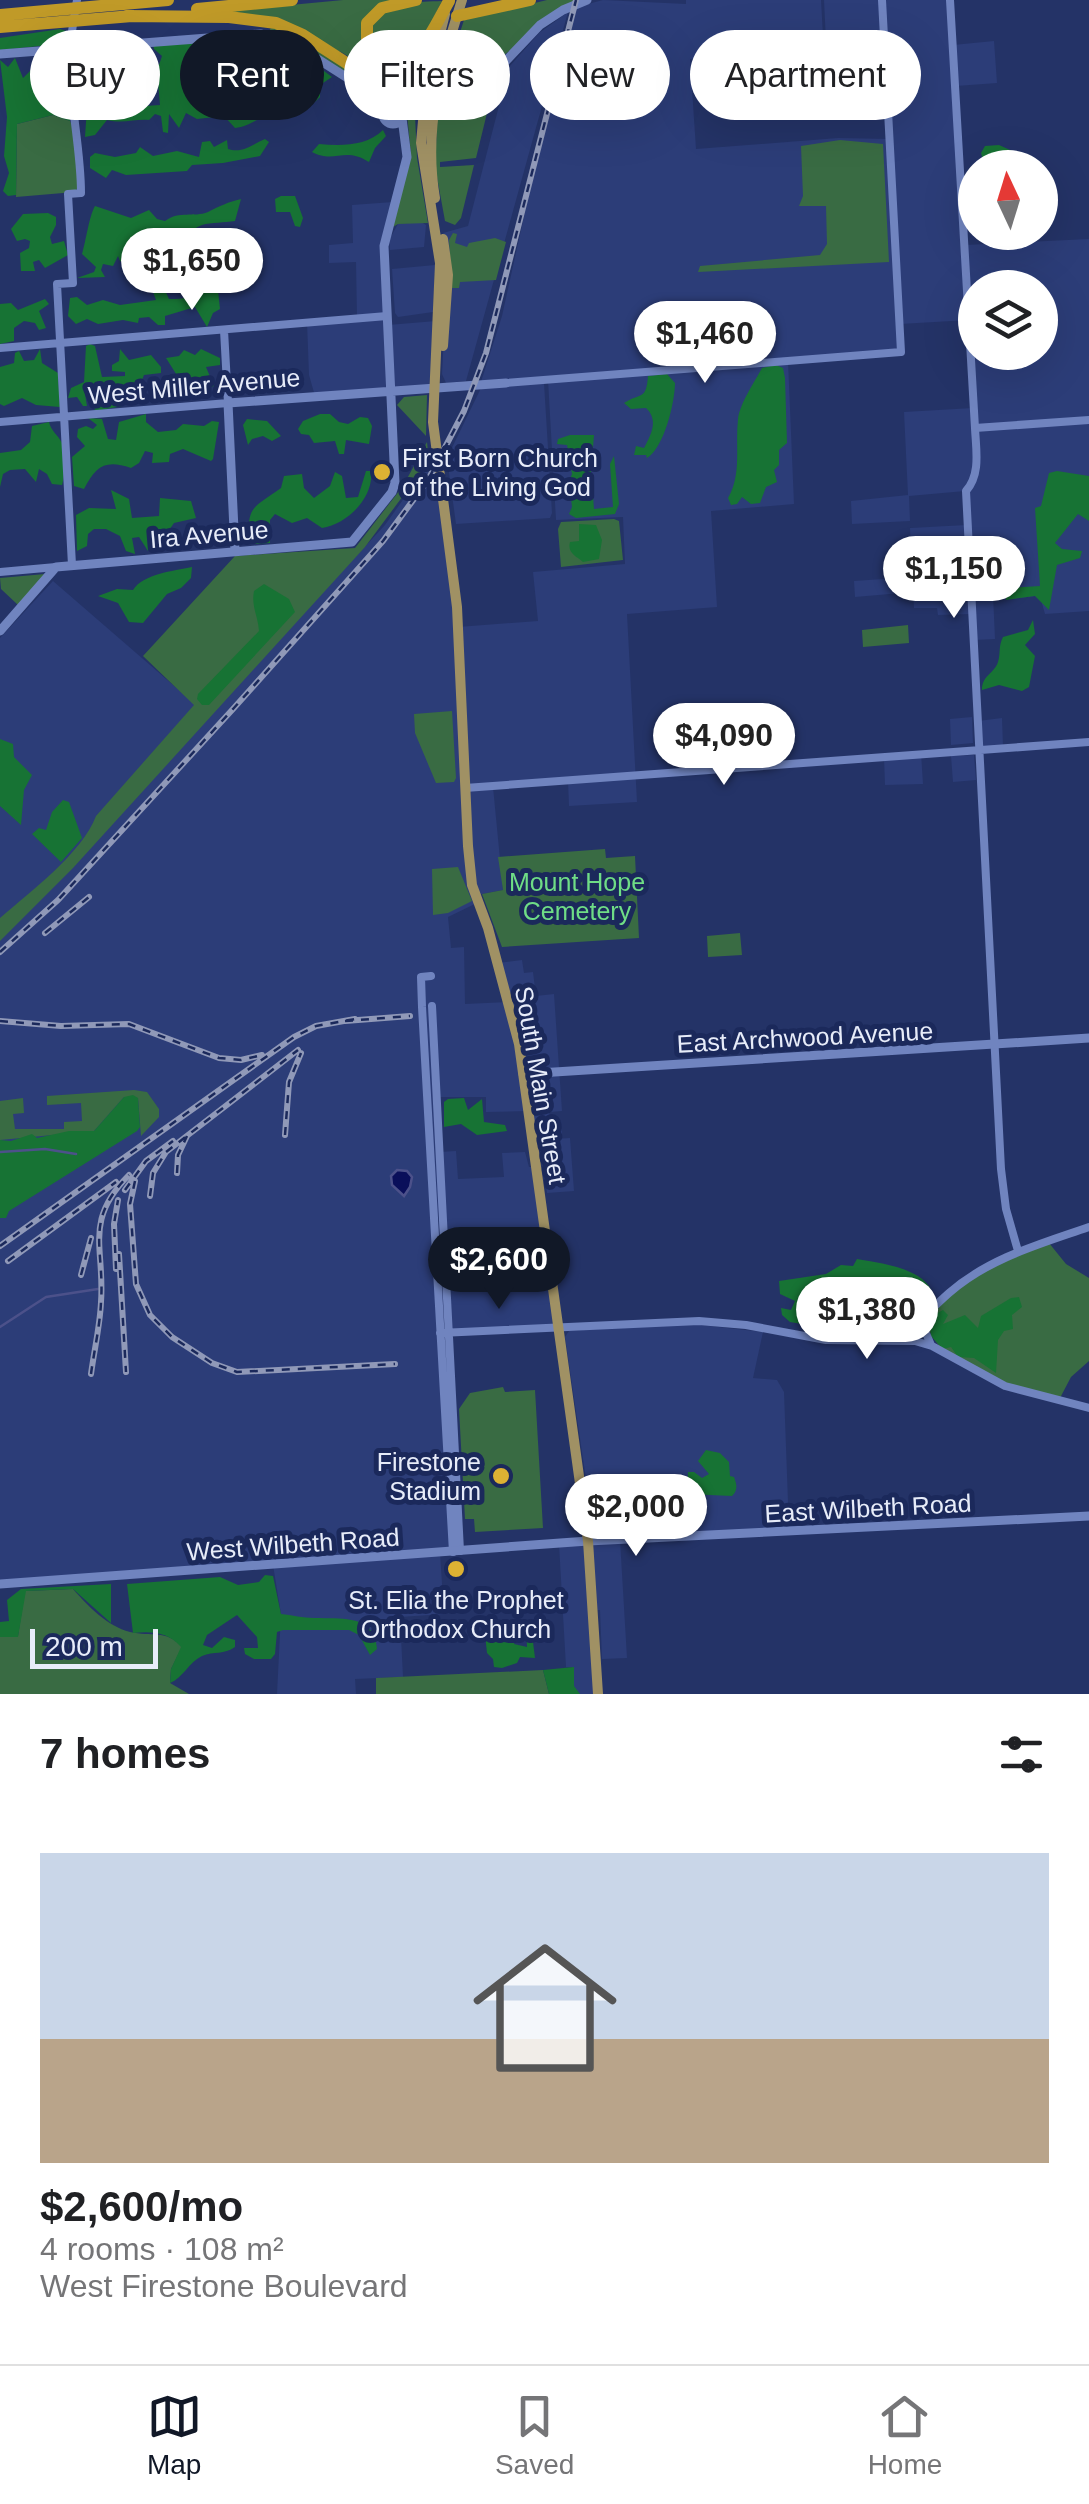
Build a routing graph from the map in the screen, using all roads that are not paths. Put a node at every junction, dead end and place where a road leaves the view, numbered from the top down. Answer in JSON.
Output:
{"nodes":[{"id":1,"x":144,"y":0,"type":"edge"},
{"id":2,"x":168,"y":0,"type":"edge"},
{"id":3,"x":292,"y":0,"type":"edge"},
{"id":4,"x":416,"y":0,"type":"edge"},
{"id":5,"x":462,"y":0,"type":"edge"},
{"id":6,"x":530,"y":0,"type":"edge"},
{"id":7,"x":587,"y":0,"type":"edge"},
{"id":8,"x":882,"y":0,"type":"edge"},
{"id":9,"x":950,"y":0,"type":"edge"},
{"id":10,"x":449,"y":1,"type":"edge"},
{"id":11,"x":108,"y":6,"type":"junction"},
{"id":12,"x":70,"y":10,"type":"edge"},
{"id":13,"x":0,"y":13,"type":"edge"},
{"id":14,"x":126,"y":16,"type":"junction"},
{"id":15,"x":456,"y":16,"type":"junction"},
{"id":16,"x":0,"y":30,"type":"edge"},
{"id":17,"x":443,"y":30,"type":"edge"},
{"id":18,"x":451,"y":30,"type":"edge"},
{"id":19,"x":160,"y":38,"type":"edge"},
{"id":20,"x":30,"y":49,"type":"edge"},
{"id":21,"x":0,"y":54,"type":"edge"},
{"id":22,"x":510,"y":58,"type":"edge"},
{"id":23,"x":344,"y":61,"type":"edge"},
{"id":24,"x":344,"y":76,"type":"edge"},
{"id":25,"x":76,"y":120,"type":"edge"},
{"id":26,"x":387,"y":120,"type":"edge"},
{"id":27,"x":399,"y":120,"type":"edge"},
{"id":28,"x":402,"y":120,"type":"edge"},
{"id":29,"x":426,"y":120,"type":"edge"},
{"id":30,"x":392,"y":124,"type":"junction"},
{"id":31,"x":405,"y":139,"type":"junction"},
{"id":32,"x":387,"y":316,"type":"junction"},
{"id":33,"x":224,"y":330,"type":"junction"},
{"id":34,"x":61,"y":343,"type":"junction"},
{"id":35,"x":0,"y":348,"type":"edge"},
{"id":36,"x":506,"y":383,"type":"joint"},
{"id":37,"x":437,"y":388,"type":"junction"},
{"id":38,"x":391,"y":390,"type":"junction"},
{"id":39,"x":228,"y":403,"type":"junction"},
{"id":40,"x":64,"y":416,"type":"junction"},
{"id":41,"x":1089,"y":420,"type":"edge"},
{"id":42,"x":0,"y":422,"type":"edge"},
{"id":43,"x":975,"y":428,"type":"junction"},
{"id":44,"x":236,"y":552,"type":"junction"},
{"id":45,"x":72,"y":565,"type":"junction"},
{"id":46,"x":56,"y":568,"type":"junction"},
{"id":47,"x":0,"y":572,"type":"edge"},
{"id":48,"x":0,"y":632,"type":"edge"},
{"id":49,"x":1089,"y":742,"type":"edge"},
{"id":50,"x":979,"y":749,"type":"junction"},
{"id":51,"x":465,"y":788,"type":"junction"},
{"id":52,"x":430,"y":976,"type":"dead end"},
{"id":53,"x":432,"y":1006,"type":"dead end"},
{"id":54,"x":1089,"y":1038,"type":"edge"},
{"id":55,"x":994,"y":1044,"type":"junction"},
{"id":56,"x":522,"y":1074,"type":"junction"},
{"id":57,"x":1089,"y":1227,"type":"edge"},
{"id":58,"x":1018,"y":1252,"type":"junction"},
{"id":59,"x":926,"y":1316,"type":"junction"},
{"id":60,"x":558,"y":1328,"type":"junction"},
{"id":61,"x":444,"y":1333,"type":"junction"},
{"id":62,"x":896,"y":1341,"type":"junction"},
{"id":63,"x":932,"y":1346,"type":"junction"},
{"id":64,"x":1089,"y":1408,"type":"edge"},
{"id":65,"x":1089,"y":1516,"type":"edge"},
{"id":66,"x":588,"y":1541,"type":"junction"},
{"id":67,"x":457,"y":1551,"type":"junction"},
{"id":68,"x":0,"y":1584,"type":"edge"},
{"id":69,"x":598,"y":1694,"type":"edge"}],
"edges":[{"from":1,"to":11,"type":"highway"},
{"from":2,"to":11,"type":"highway"},
{"from":3,"to":14,"type":"highway"},
{"from":4,"to":10,"type":"highway"},
{"from":5,"to":15,"type":"main road","name":"South Main Street"},
{"from":6,"to":15,"type":"highway"},
{"from":7,"to":22,"type":"main road"},
{"from":8,"to":36,"type":"street"},
{"from":9,"to":43,"type":"street"},
{"from":10,"to":17,"type":"main road","name":"South Main Street"},
{"from":11,"to":12,"type":"highway"},
{"from":12,"to":13,"type":"highway"},
{"from":12,"to":14,"type":"highway"},
{"from":12,"to":16,"type":"highway"},
{"from":14,"to":23,"type":"highway"},
{"from":15,"to":18,"type":"main road","name":"South Main Street"},
{"from":19,"to":24,"type":"main road"},
{"from":20,"to":21,"type":"main road"},
{"from":25,"to":34,"type":"street"},
{"from":26,"to":30,"type":"main road"},
{"from":27,"to":30,"type":"main road"},
{"from":28,"to":31,"type":"main road"},
{"from":29,"to":37,"type":"main road","name":"South Main Street"},
{"from":30,"to":31,"type":"main road"},
{"from":31,"to":32,"type":"main road"},
{"from":32,"to":33,"type":"street"},
{"from":32,"to":38,"type":"main road"},
{"from":33,"to":34,"type":"street"},
{"from":33,"to":39,"type":"street"},
{"from":34,"to":35,"type":"street"},
{"from":34,"to":40,"type":"street"},
{"from":36,"to":37,"type":"main road","name":"West Miller Avenue"},
{"from":37,"to":38,"type":"main road","name":"West Miller Avenue"},
{"from":37,"to":51,"type":"main road","name":"South Main Street"},
{"from":38,"to":39,"type":"main road","name":"West Miller Avenue"},
{"from":38,"to":44,"type":"main road","name":"Ira Avenue"},
{"from":39,"to":40,"type":"street","name":"West Miller Avenue"},
{"from":39,"to":44,"type":"main road"},
{"from":40,"to":42,"type":"street","name":"West Miller Avenue"},
{"from":40,"to":45,"type":"street"},
{"from":41,"to":43,"type":"street"},
{"from":43,"to":50,"type":"street"},
{"from":44,"to":45,"type":"main road","name":"Ira Avenue"},
{"from":45,"to":46,"type":"main road","name":"Ira Avenue"},
{"from":46,"to":47,"type":"street","name":"Ira Avenue"},
{"from":46,"to":48,"type":"main road"},
{"from":49,"to":50,"type":"street"},
{"from":50,"to":51,"type":"street"},
{"from":50,"to":55,"type":"street"},
{"from":51,"to":56,"type":"main road","name":"South Main Street"},
{"from":52,"to":61,"type":"street"},
{"from":53,"to":61,"type":"street"},
{"from":54,"to":55,"type":"main road","name":"East Archwood Avenue"},
{"from":55,"to":56,"type":"main road","name":"East Archwood Avenue"},
{"from":55,"to":58,"type":"street"},
{"from":56,"to":60,"type":"main road","name":"South Main Street"},
{"from":57,"to":58,"type":"street"},
{"from":58,"to":59,"type":"street"},
{"from":59,"to":62,"type":"street"},
{"from":59,"to":63,"type":"street"},
{"from":60,"to":61,"type":"street"},
{"from":60,"to":62,"type":"street"},
{"from":60,"to":66,"type":"main road","name":"South Main Street"},
{"from":61,"to":67,"type":"street"},
{"from":62,"to":63,"type":"street"},
{"from":63,"to":64,"type":"street"},
{"from":65,"to":66,"type":"main road","name":"East Wilbeth Road"},
{"from":66,"to":67,"type":"main road","name":"West Wilbeth Road"},
{"from":66,"to":69,"type":"main road","name":"South Main Street"},
{"from":67,"to":68,"type":"main road","name":"West Wilbeth Road"}]}
